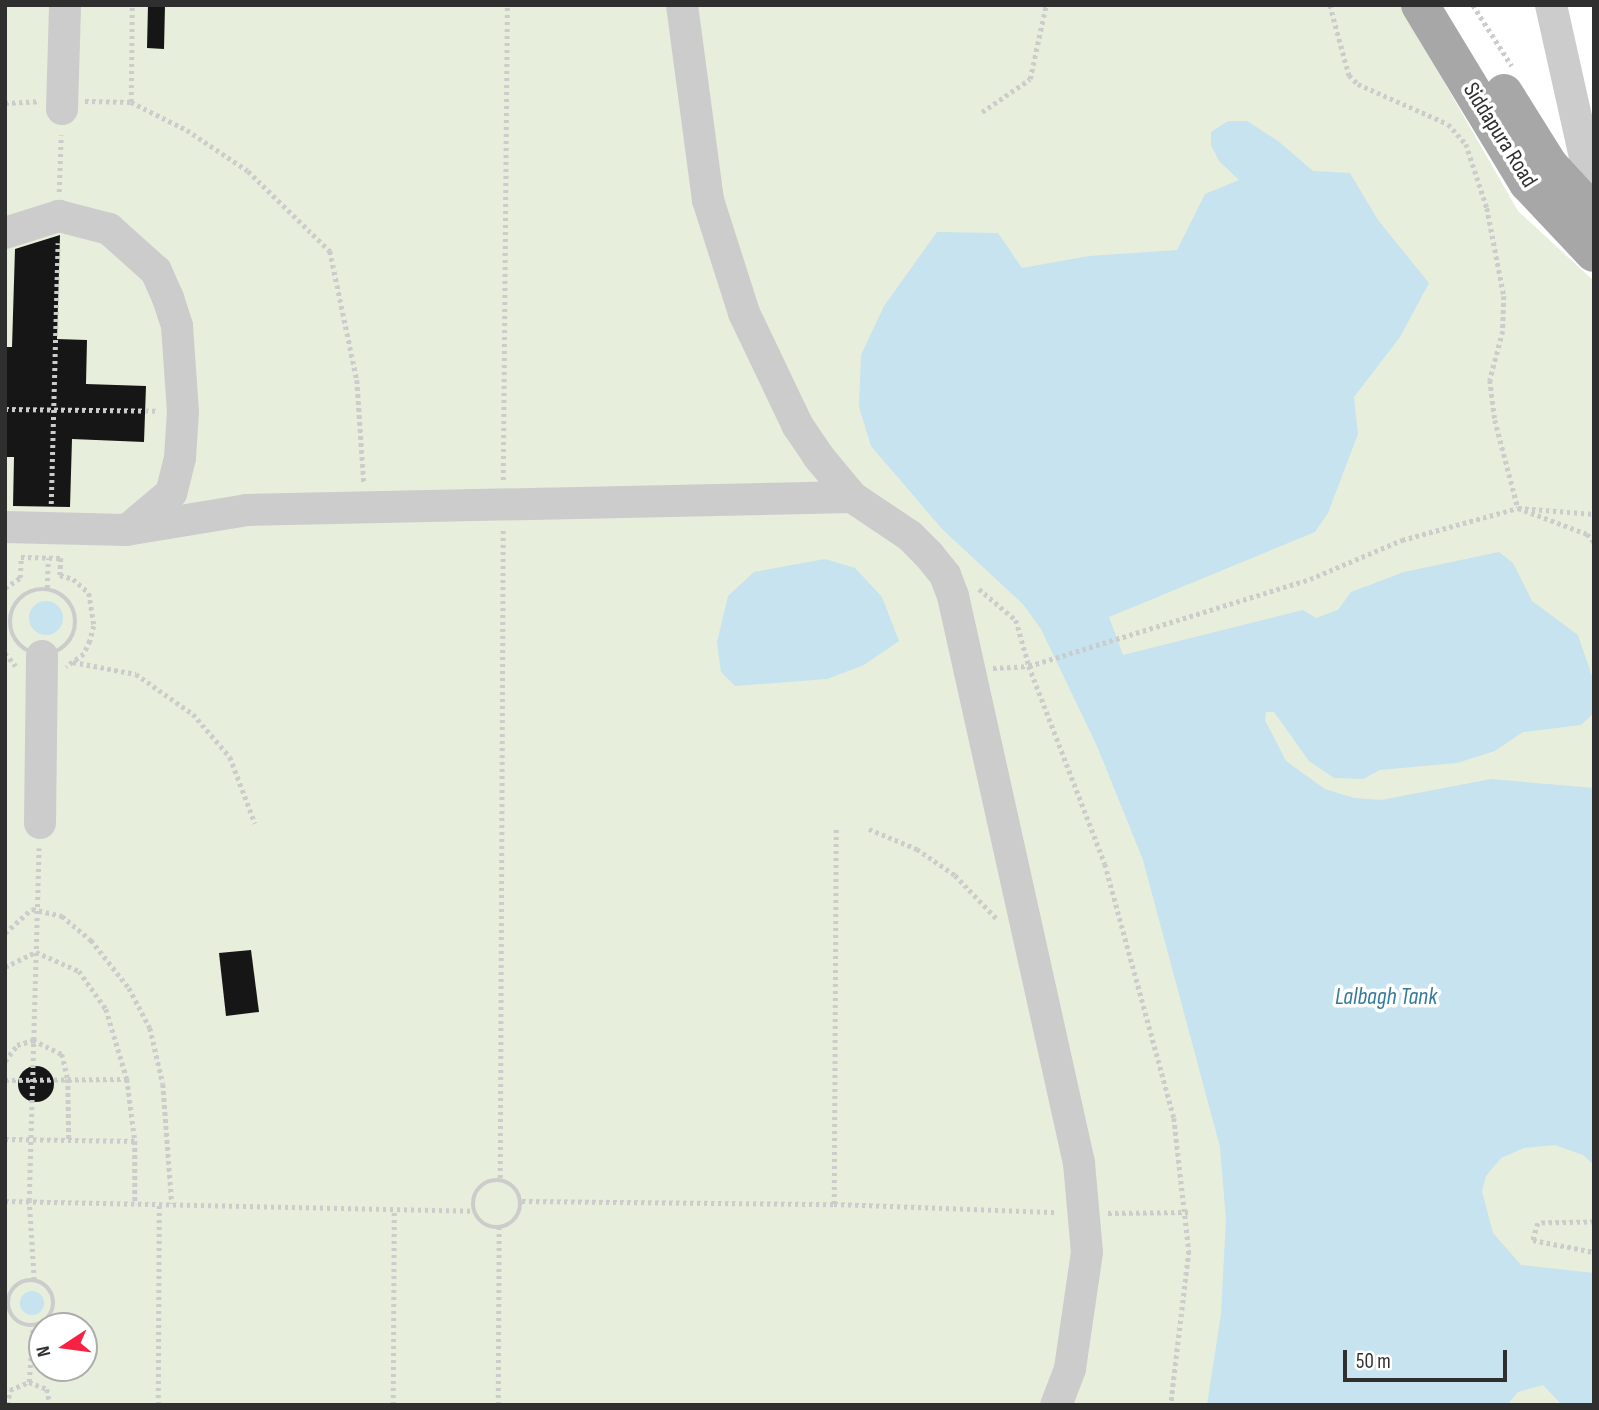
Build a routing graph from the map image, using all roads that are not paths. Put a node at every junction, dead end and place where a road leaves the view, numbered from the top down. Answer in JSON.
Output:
{"nodes":[{"id":1,"x":65,"y":5,"type":"edge"},
{"id":2,"x":682,"y":5,"type":"edge"},
{"id":3,"x":1420,"y":5,"type":"edge"},
{"id":4,"x":1449,"y":5,"type":"edge"},
{"id":5,"x":1552,"y":5,"type":"edge"},
{"id":6,"x":62,"y":105,"type":"road end"},
{"id":7,"x":1594,"y":198,"type":"edge"},
{"id":8,"x":1594,"y":214,"type":"edge"},
{"id":9,"x":5,"y":233,"type":"edge"},
{"id":10,"x":1594,"y":253,"type":"edge"},
{"id":11,"x":852,"y":497,"type":"junction"},
{"id":12,"x":5,"y":527,"type":"edge"},
{"id":13,"x":126,"y":530,"type":"junction"},
{"id":14,"x":42,"y":658,"type":"road end"},
{"id":15,"x":40,"y":823,"type":"road end"},
{"id":16,"x":1056,"y":1405,"type":"edge"}],
"edges":[{"from":1,"to":6,"type":"street"},
{"from":2,"to":11,"type":"street"},
{"from":3,"to":10,"type":"main road","name":"Siddapura Road"},
{"from":4,"to":8,"type":"main road","name":"Siddapura Road"},
{"from":5,"to":7,"type":"street"},
{"from":9,"to":13,"type":"street"},
{"from":11,"to":13,"type":"street"},
{"from":11,"to":16,"type":"street"},
{"from":12,"to":13,"type":"street"},
{"from":14,"to":15,"type":"street"}]}
